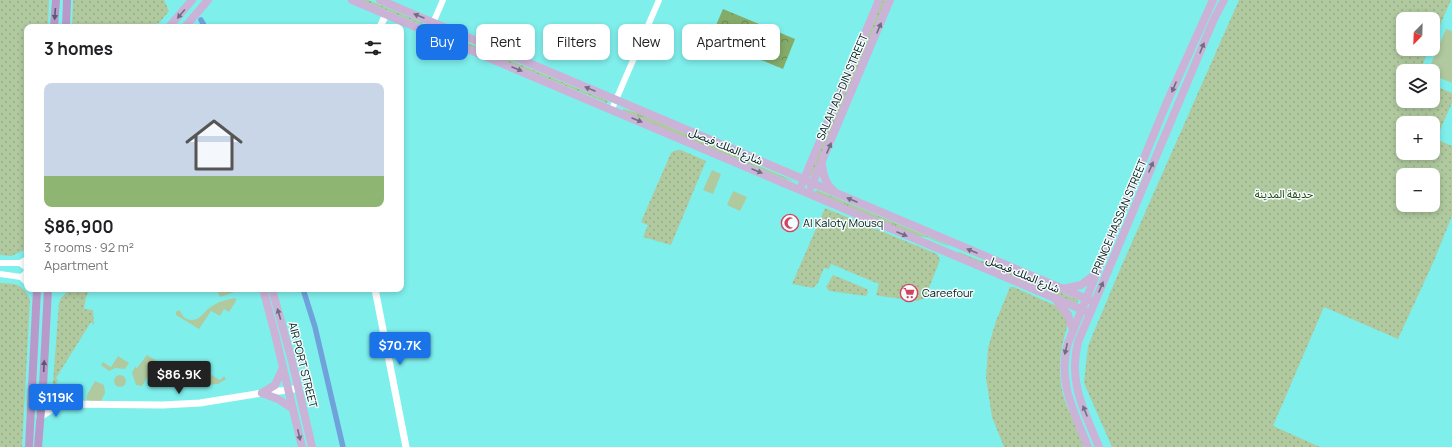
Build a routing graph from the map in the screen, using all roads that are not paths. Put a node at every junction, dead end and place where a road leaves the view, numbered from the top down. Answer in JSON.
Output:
{"nodes":[{"id":1,"x":56,"y":0,"type":"edge"},
{"id":2,"x":67,"y":0,"type":"edge"},
{"id":3,"x":192,"y":0,"type":"edge"},
{"id":4,"x":208,"y":0,"type":"edge"},
{"id":5,"x":352,"y":0,"type":"edge"},
{"id":6,"x":380,"y":0,"type":"edge"},
{"id":7,"x":443,"y":0,"type":"edge"},
{"id":8,"x":659,"y":0,"type":"edge"},
{"id":9,"x":879,"y":0,"type":"edge"},
{"id":10,"x":890,"y":0,"type":"edge"},
{"id":11,"x":1213,"y":0,"type":"edge"},
{"id":12,"x":1224,"y":0,"type":"edge"},
{"id":13,"x":386,"y":14,"type":"junction"},
{"id":14,"x":433,"y":22,"type":"junction"},
{"id":15,"x":54,"y":24,"type":"edge"},
{"id":16,"x":66,"y":24,"type":"edge"},
{"id":17,"x":172,"y":24,"type":"edge"},
{"id":18,"x":188,"y":24,"type":"edge"},
{"id":19,"x":381,"y":24,"type":"edge"},
{"id":20,"x":416,"y":27,"type":"edge"},
{"id":21,"x":468,"y":49,"type":"edge"},
{"id":22,"x":616,"y":100,"type":"junction"},
{"id":23,"x":612,"y":110,"type":"junction"},
{"id":24,"x":822,"y":163,"type":"junction"},
{"id":25,"x":804,"y":179,"type":"junction"},
{"id":26,"x":813,"y":183,"type":"junction"},
{"id":27,"x":800,"y":189,"type":"junction"},
{"id":28,"x":809,"y":193,"type":"junction"},
{"id":29,"x":838,"y":194,"type":"junction"},
{"id":30,"x":24,"y":261,"type":"edge"},
{"id":31,"x":0,"y":263,"type":"edge"},
{"id":32,"x":20,"y":263,"type":"junction"},
{"id":33,"x":24,"y":266,"type":"edge"},
{"id":34,"x":0,"y":274,"type":"edge"},
{"id":35,"x":1096,"y":274,"type":"junction"},
{"id":36,"x":24,"y":275,"type":"edge"},
{"id":37,"x":21,"y":277,"type":"junction"},
{"id":38,"x":24,"y":280,"type":"edge"},
{"id":39,"x":1063,"y":289,"type":"junction"},
{"id":40,"x":33,"y":292,"type":"edge"},
{"id":41,"x":37,"y":292,"type":"edge"},
{"id":42,"x":48,"y":292,"type":"edge"},
{"id":43,"x":264,"y":292,"type":"edge"},
{"id":44,"x":273,"y":292,"type":"edge"},
{"id":45,"x":376,"y":292,"type":"edge"},
{"id":46,"x":37,"y":298,"type":"junction"},
{"id":47,"x":1085,"y":298,"type":"junction"},
{"id":48,"x":1056,"y":299,"type":"junction"},
{"id":49,"x":1094,"y":302,"type":"junction"},
{"id":50,"x":1080,"y":309,"type":"junction"},
{"id":51,"x":1090,"y":313,"type":"junction"},
{"id":52,"x":1072,"y":330,"type":"junction"},
{"id":53,"x":283,"y":368,"type":"junction"},
{"id":54,"x":43,"y":386,"type":"junction"},
{"id":55,"x":298,"y":388,"type":"junction"},
{"id":56,"x":288,"y":390,"type":"junction"},
{"id":57,"x":262,"y":393,"type":"junction"},
{"id":58,"x":60,"y":404,"type":"junction"},
{"id":59,"x":293,"y":409,"type":"junction"},
{"id":60,"x":40,"y":417,"type":"junction"},
{"id":61,"x":30,"y":447,"type":"edge"},
{"id":62,"x":38,"y":447,"type":"edge"},
{"id":63,"x":302,"y":447,"type":"edge"},
{"id":64,"x":312,"y":447,"type":"edge"},
{"id":65,"x":406,"y":447,"type":"edge"},
{"id":66,"x":1088,"y":447,"type":"edge"},
{"id":67,"x":1099,"y":447,"type":"edge"}],
"edges":[{"from":1,"to":15,"type":"highway","one_way":true},
{"from":2,"to":16,"type":"highway"},
{"from":3,"to":17,"type":"main road","one_way":true},
{"from":4,"to":18,"type":"main road"},
{"from":5,"to":13,"type":"main road","name":"شارع الملك فيصل"},
{"from":14,"to":6,"type":"main road","name":"شارع الملك فيصل","one_way":true},
{"from":7,"to":14,"type":"street"},
{"from":8,"to":22,"type":"street"},
{"from":9,"to":25,"type":"main road","name":"SALAH AD-DIN STREET"},
{"from":24,"to":10,"type":"main road","name":"SALAH AD-DIN STREET","one_way":true},
{"from":11,"to":35,"type":"main road","name":"PRINCE HASSAN STREET","one_way":true},
{"from":49,"to":12,"type":"main road","name":"PRINCE HASSAN STREET","one_way":true},
{"from":13,"to":19,"type":"main road"},
{"from":13,"to":20,"type":"main road","name":"شارع الملك فيصل"},
{"from":22,"to":14,"type":"main road","name":"شارع الملك فيصل","one_way":true},
{"from":21,"to":23,"type":"main road","name":"شارع الملك فيصل","one_way":true},
{"from":22,"to":23,"type":"street"},
{"from":22,"to":25,"type":"main road","name":"شارع الملك فيصل"},
{"from":23,"to":27,"type":"main road","name":"شارع الملك فيصل","one_way":true},
{"from":24,"to":26,"type":"main road","name":"SALAH AD-DIN STREET"},
{"from":24,"to":29,"type":"main road"},
{"from":25,"to":26,"type":"main road","name":"شارع الملك فيصل"},
{"from":25,"to":27,"type":"main road","name":"SALAH AD-DIN STREET"},
{"from":26,"to":28,"type":"main road","name":"SALAH AD-DIN STREET"},
{"from":26,"to":29,"type":"main road","name":"شارع الملك فيصل"},
{"from":27,"to":28,"type":"main road","name":"شارع الملك فيصل"},
{"from":28,"to":48,"type":"main road","name":"شارع الملك فيصل","one_way":true},
{"from":39,"to":29,"type":"main road","name":"شارع الملك فيصل","one_way":true},
{"from":30,"to":32,"type":"street"},
{"from":31,"to":32,"type":"street"},
{"from":32,"to":33,"type":"street"},
{"from":34,"to":37,"type":"street"},
{"from":35,"to":39,"type":"main road"},
{"from":35,"to":47,"type":"main road","name":"PRINCE HASSAN STREET"},
{"from":36,"to":37,"type":"street"},
{"from":37,"to":38,"type":"street"},
{"from":39,"to":47,"type":"main road","name":"شارع الملك فيصل"},
{"from":40,"to":46,"type":"street"},
{"from":41,"to":46,"type":"highway"},
{"from":54,"to":42,"type":"highway","one_way":true},
{"from":43,"to":53,"type":"main road","name":"AIR PORT STREET"},
{"from":55,"to":44,"type":"main road","name":"AIR PORT STREET","one_way":true},
{"from":45,"to":65,"type":"main road"},
{"from":46,"to":61,"type":"highway"},
{"from":47,"to":49,"type":"main road","name":"شارع الملك فيصل"},
{"from":47,"to":50,"type":"main road","name":"PRINCE HASSAN STREET"},
{"from":48,"to":50,"type":"main road","name":"شارع الملك فيصل"},
{"from":48,"to":52,"type":"main road"},
{"from":49,"to":51,"type":"main road","name":"PRINCE HASSAN STREET"},
{"from":50,"to":51,"type":"main road","name":"شارع الملك فيصل"},
{"from":50,"to":52,"type":"main road","name":"PRINCE HASSAN STREET"},
{"from":67,"to":51,"type":"main road","name":"PRINCE HASSAN STREET","one_way":true},
{"from":52,"to":66,"type":"main road","name":"PRINCE HASSAN STREET","one_way":true},
{"from":53,"to":56,"type":"main road","name":"AIR PORT STREET"},
{"from":53,"to":57,"type":"main road"},
{"from":54,"to":58,"type":"main road"},
{"from":54,"to":60,"type":"highway"},
{"from":55,"to":56,"type":"main road"},
{"from":55,"to":64,"type":"main road","name":"AIR PORT STREET"},
{"from":56,"to":57,"type":"main road"},
{"from":56,"to":59,"type":"main road","name":"AIR PORT STREET"},
{"from":57,"to":58,"type":"main road"},
{"from":57,"to":59,"type":"main road"},
{"from":58,"to":60,"type":"main road"},
{"from":59,"to":63,"type":"main road","name":"AIR PORT STREET","one_way":true},
{"from":60,"to":62,"type":"highway"}]}
